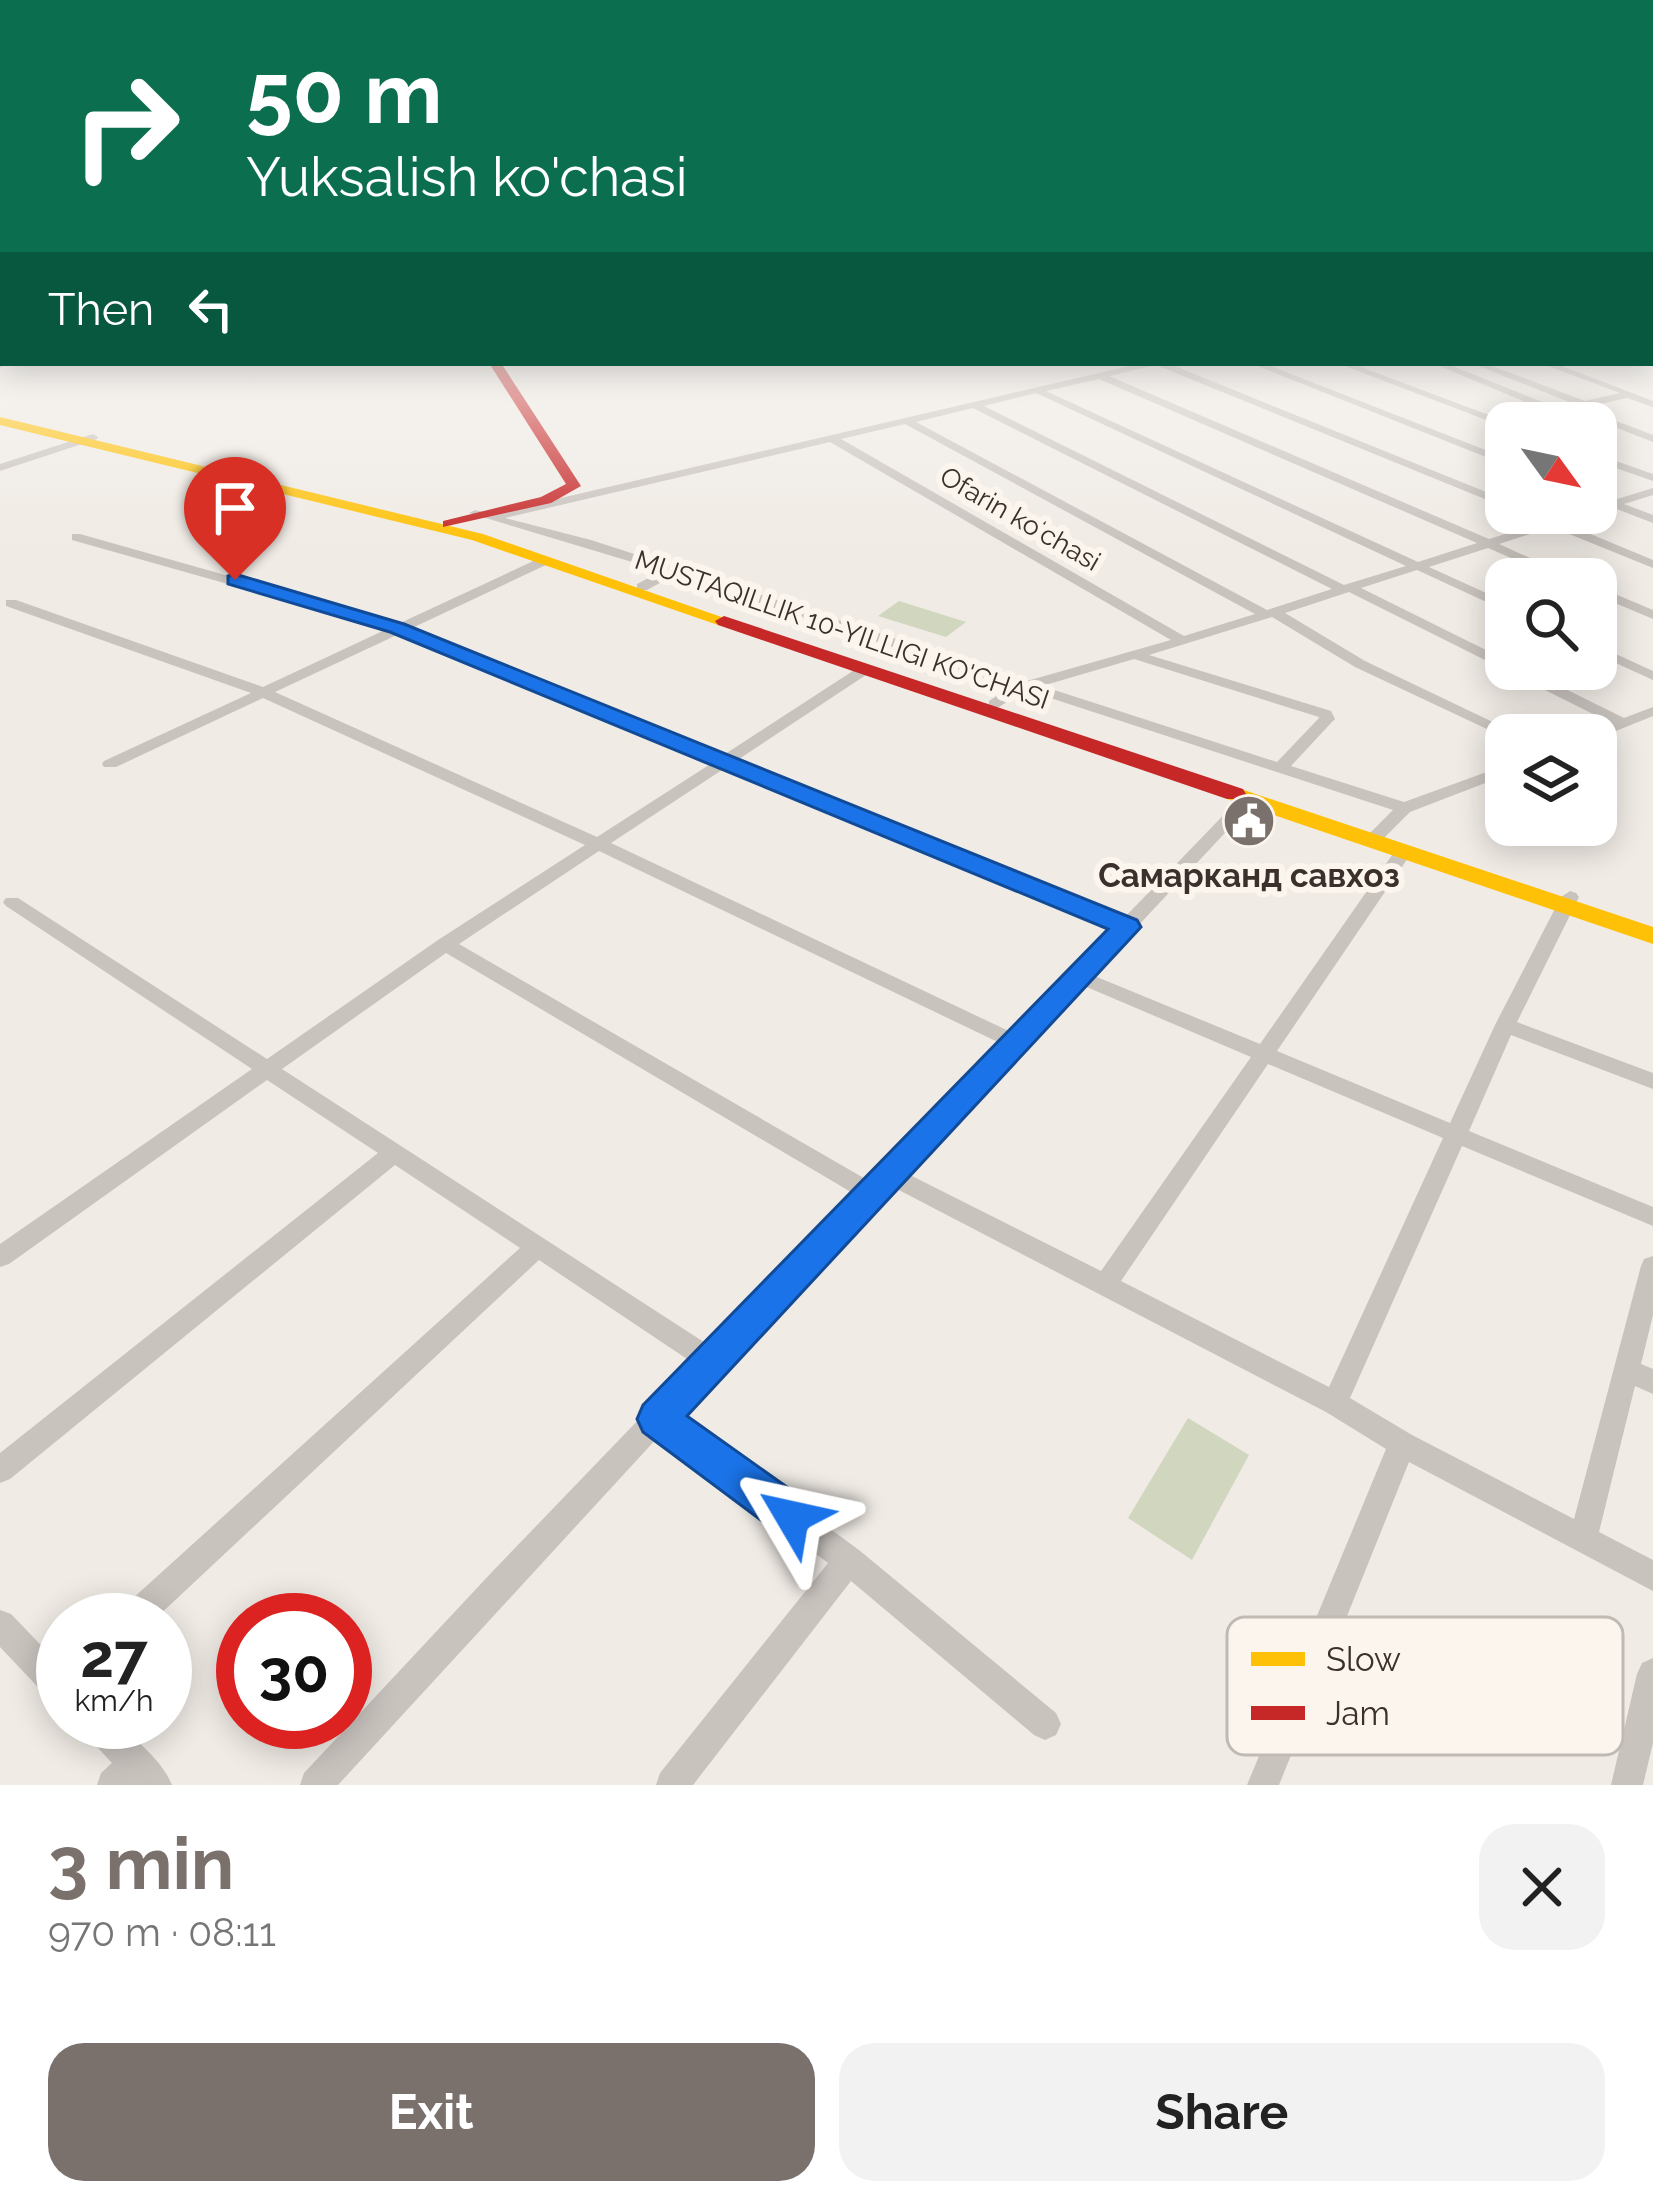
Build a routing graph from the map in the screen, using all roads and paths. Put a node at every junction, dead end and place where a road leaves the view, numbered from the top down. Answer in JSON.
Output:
{"nodes":[{"id":1,"x":505,"y":379,"type":"edge"},
{"id":2,"x":1087,"y":379,"type":"edge"},
{"id":3,"x":1109,"y":379,"type":"edge"},
{"id":4,"x":1196,"y":379,"type":"edge"},
{"id":5,"x":1297,"y":379,"type":"edge"},
{"id":6,"x":1386,"y":379,"type":"edge"},
{"id":7,"x":1478,"y":379,"type":"edge"},
{"id":8,"x":1515,"y":379,"type":"edge"},
{"id":9,"x":1589,"y":379,"type":"edge"},
{"id":10,"x":1653,"y":388,"type":"edge"},
{"id":11,"x":1038,"y":391,"type":"junction"},
{"id":12,"x":1628,"y":394,"type":"junction"},
{"id":13,"x":1534,"y":402,"type":"edge"},
{"id":14,"x":1570,"y":402,"type":"edge"},
{"id":15,"x":1596,"y":402,"type":"edge"},
{"id":16,"x":1653,"y":404,"type":"edge"},
{"id":17,"x":975,"y":405,"type":"junction"},
{"id":18,"x":1485,"y":416,"type":"edge"},
{"id":19,"x":0,"y":417,"type":"edge"},
{"id":20,"x":908,"y":421,"type":"junction"},
{"id":21,"x":1617,"y":423,"type":"edge"},
{"id":22,"x":88,"y":438,"type":"junction"},
{"id":23,"x":832,"y":439,"type":"junction"},
{"id":24,"x":1653,"y":439,"type":"edge"},
{"id":25,"x":1485,"y":453,"type":"edge"},
{"id":26,"x":1617,"y":465,"type":"edge"},
{"id":27,"x":0,"y":468,"type":"edge"},
{"id":28,"x":1653,"y":478,"type":"edge"},
{"id":29,"x":1653,"y":491,"type":"edge"},
{"id":30,"x":1485,"y":496,"type":"edge"},
{"id":31,"x":1617,"y":503,"type":"edge"},
{"id":32,"x":1617,"y":506,"type":"edge"},
{"id":33,"x":484,"y":515,"type":"junction"},
{"id":34,"x":1653,"y":519,"type":"edge"},
{"id":35,"x":449,"y":524,"type":"junction"},
{"id":36,"x":1519,"y":534,"type":"edge"},
{"id":37,"x":1580,"y":534,"type":"edge"},
{"id":38,"x":76,"y":537,"type":"dead end"},
{"id":39,"x":1489,"y":544,"type":"junction"},
{"id":40,"x":1521,"y":558,"type":"edge"},
{"id":41,"x":544,"y":560,"type":"junction"},
{"id":42,"x":1653,"y":564,"type":"edge"},
{"id":43,"x":1417,"y":566,"type":"junction"},
{"id":44,"x":672,"y":571,"type":"junction"},
{"id":45,"x":646,"y":585,"type":"junction"},
{"id":46,"x":1346,"y":589,"type":"junction"},
{"id":47,"x":1485,"y":597,"type":"edge"},
{"id":48,"x":1617,"y":599,"type":"edge"},
{"id":49,"x":11,"y":603,"type":"dead end"},
{"id":50,"x":1270,"y":614,"type":"junction"},
{"id":51,"x":1653,"y":615,"type":"edge"},
{"id":52,"x":397,"y":628,"type":"junction"},
{"id":53,"x":1183,"y":641,"type":"junction"},
{"id":54,"x":1134,"y":655,"type":"junction"},
{"id":55,"x":1485,"y":655,"type":"edge"},
{"id":56,"x":1617,"y":659,"type":"edge"},
{"id":57,"x":864,"y":670,"type":"junction"},
{"id":58,"x":1653,"y":676,"type":"edge"},
{"id":59,"x":1022,"y":686,"type":"junction"},
{"id":60,"x":1556,"y":690,"type":"edge"},
{"id":61,"x":260,"y":691,"type":"junction"},
{"id":62,"x":998,"y":701,"type":"junction"},
{"id":63,"x":1653,"y":710,"type":"edge"},
{"id":64,"x":1485,"y":722,"type":"edge"},
{"id":65,"x":1623,"y":723,"type":"junction"},
{"id":66,"x":1617,"y":725,"type":"edge"},
{"id":67,"x":722,"y":763,"type":"junction"},
{"id":68,"x":110,"y":764,"type":"dead end"},
{"id":69,"x":1280,"y":768,"type":"junction"},
{"id":70,"x":1485,"y":778,"type":"edge"},
{"id":71,"x":1247,"y":800,"type":"junction"},
{"id":72,"x":1404,"y":808,"type":"junction"},
{"id":73,"x":1379,"y":833,"type":"junction"},
{"id":74,"x":598,"y":844,"type":"junction"},
{"id":75,"x":1403,"y":852,"type":"junction"},
{"id":76,"x":12,"y":902,"type":"dead end"},
{"id":77,"x":1567,"y":902,"type":"junction"},
{"id":78,"x":1653,"y":924,"type":"edge"},
{"id":79,"x":1127,"y":927,"type":"junction"},
{"id":80,"x":1653,"y":936,"type":"edge"},
{"id":81,"x":445,"y":944,"type":"junction"},
{"id":82,"x":1080,"y":977,"type":"junction"},
{"id":83,"x":1505,"y":1025,"type":"junction"},
{"id":84,"x":1017,"y":1043,"type":"junction"},
{"id":85,"x":1264,"y":1053,"type":"junction"},
{"id":86,"x":263,"y":1070,"type":"junction"},
{"id":87,"x":1653,"y":1081,"type":"edge"},
{"id":88,"x":1456,"y":1133,"type":"junction"},
{"id":89,"x":395,"y":1152,"type":"junction"},
{"id":90,"x":882,"y":1184,"type":"junction"},
{"id":91,"x":1653,"y":1216,"type":"edge"},
{"id":92,"x":538,"y":1246,"type":"junction"},
{"id":93,"x":0,"y":1257,"type":"edge"},
{"id":94,"x":1653,"y":1266,"type":"edge"},
{"id":95,"x":1105,"y":1285,"type":"junction"},
{"id":96,"x":712,"y":1361,"type":"junction"},
{"id":97,"x":1626,"y":1370,"type":"junction"},
{"id":98,"x":1653,"y":1382,"type":"edge"},
{"id":99,"x":1335,"y":1403,"type":"junction"},
{"id":100,"x":658,"y":1419,"type":"junction"},
{"id":101,"x":1402,"y":1444,"type":"junction"},
{"id":102,"x":0,"y":1470,"type":"edge"},
{"id":103,"x":1582,"y":1538,"type":"junction"},
{"id":104,"x":849,"y":1560,"type":"junction"},
{"id":105,"x":1653,"y":1576,"type":"edge"},
{"id":106,"x":161,"y":1593,"type":"edge"},
{"id":107,"x":1331,"y":1617,"type":"edge"},
{"id":108,"x":0,"y":1624,"type":"edge"},
{"id":109,"x":36,"y":1661,"type":"edge"},
{"id":110,"x":1653,"y":1674,"type":"edge"},
{"id":111,"x":1045,"y":1724,"type":"dead end"},
{"id":112,"x":115,"y":1749,"type":"edge"},
{"id":113,"x":1275,"y":1755,"type":"edge"},
{"id":114,"x":136,"y":1778,"type":"edge"},
{"id":115,"x":316,"y":1785,"type":"edge"},
{"id":116,"x":673,"y":1785,"type":"edge"},
{"id":117,"x":1263,"y":1785,"type":"edge"},
{"id":118,"x":1627,"y":1785,"type":"edge"}],
"edges":[{"from":1,"to":33,"type":"main road"},
{"from":2,"to":11,"type":"street"},
{"from":3,"to":39,"type":"street"},
{"from":4,"to":30,"type":"street"},
{"from":5,"to":25,"type":"street"},
{"from":6,"to":18,"type":"street"},
{"from":7,"to":13,"type":"street"},
{"from":8,"to":14,"type":"street"},
{"from":9,"to":12,"type":"street"},
{"from":10,"to":12,"type":"street"},
{"from":11,"to":17,"type":"street"},
{"from":11,"to":43,"type":"street"},
{"from":12,"to":15,"type":"street"},
{"from":12,"to":16,"type":"street"},
{"from":17,"to":20,"type":"street"},
{"from":17,"to":46,"type":"street"},
{"from":19,"to":22,"type":"main road","name":"MUSTAQILLIK 10-YILLIGI KO'CHASI"},
{"from":20,"to":23,"type":"street"},
{"from":20,"to":50,"type":"street"},
{"from":21,"to":24,"type":"street"},
{"from":22,"to":27,"type":"street"},
{"from":22,"to":35,"type":"main road","name":"MUSTAQILLIK 10-YILLIGI KO'CHASI"},
{"from":22,"to":41,"type":"main road","name":"MUSTAQILLIK 10-YILLIGI KO'CHASI"},
{"from":23,"to":33,"type":"street"},
{"from":23,"to":53,"type":"street","name":"Ofarin koʻchasi"},
{"from":26,"to":28,"type":"street"},
{"from":29,"to":31,"type":"street"},
{"from":32,"to":34,"type":"street"},
{"from":33,"to":35,"type":"main road"},
{"from":33,"to":44,"type":"street"},
{"from":35,"to":45,"type":"main road","name":"MUSTAQILLIK 10-YILLIGI KO'CHASI"},
{"from":36,"to":39,"type":"street"},
{"from":37,"to":42,"type":"street"},
{"from":38,"to":52,"type":"street"},
{"from":39,"to":40,"type":"street"},
{"from":39,"to":43,"type":"street"},
{"from":41,"to":52,"type":"street"},
{"from":41,"to":57,"type":"main road","name":"MUSTAQILLIK 10-YILLIGI KO'CHASI"},
{"from":43,"to":46,"type":"street"},
{"from":43,"to":47,"type":"street"},
{"from":44,"to":45,"type":"street"},
{"from":44,"to":59,"type":"street"},
{"from":45,"to":62,"type":"main road","name":"MUSTAQILLIK 10-YILLIGI KO'CHASI"},
{"from":46,"to":50,"type":"street"},
{"from":46,"to":55,"type":"street"},
{"from":48,"to":51,"type":"street"},
{"from":49,"to":61,"type":"street"},
{"from":50,"to":53,"type":"street"},
{"from":50,"to":64,"type":"street"},
{"from":52,"to":61,"type":"street"},
{"from":52,"to":67,"type":"street"},
{"from":53,"to":54,"type":"street"},
{"from":54,"to":59,"type":"street"},
{"from":54,"to":69,"type":"street"},
{"from":56,"to":58,"type":"street"},
{"from":57,"to":67,"type":"street"},
{"from":57,"to":71,"type":"main road","name":"MUSTAQILLIK 10-YILLIGI KO'CHASI"},
{"from":59,"to":62,"type":"street"},
{"from":59,"to":69,"type":"street"},
{"from":60,"to":65,"type":"street"},
{"from":61,"to":68,"type":"street"},
{"from":61,"to":74,"type":"street"},
{"from":62,"to":73,"type":"main road","name":"MUSTAQILLIK 10-YILLIGI KO'CHASI"},
{"from":63,"to":65,"type":"street"},
{"from":65,"to":66,"type":"street"},
{"from":67,"to":74,"type":"street"},
{"from":67,"to":79,"type":"street"},
{"from":69,"to":72,"type":"street"},
{"from":70,"to":72,"type":"street"},
{"from":71,"to":75,"type":"main road","name":"MUSTAQILLIK 10-YILLIGI KO'CHASI"},
{"from":71,"to":79,"type":"street"},
{"from":72,"to":73,"type":"street"},
{"from":73,"to":77,"type":"main road","name":"MUSTAQILLIK 10-YILLIGI KO'CHASI"},
{"from":74,"to":81,"type":"street"},
{"from":74,"to":84,"type":"street"},
{"from":75,"to":77,"type":"main road","name":"MUSTAQILLIK 10-YILLIGI KO'CHASI"},
{"from":75,"to":85,"type":"street"},
{"from":76,"to":86,"type":"street"},
{"from":77,"to":78,"type":"main road","name":"MUSTAQILLIK 10-YILLIGI KO'CHASI"},
{"from":77,"to":80,"type":"main road","name":"MUSTAQILLIK 10-YILLIGI KO'CHASI"},
{"from":77,"to":83,"type":"street"},
{"from":79,"to":82,"type":"street"},
{"from":81,"to":86,"type":"street"},
{"from":81,"to":90,"type":"street"},
{"from":82,"to":84,"type":"street"},
{"from":82,"to":85,"type":"street"},
{"from":83,"to":87,"type":"street"},
{"from":83,"to":88,"type":"street"},
{"from":84,"to":90,"type":"street"},
{"from":85,"to":88,"type":"street"},
{"from":85,"to":95,"type":"street"},
{"from":86,"to":89,"type":"street"},
{"from":86,"to":93,"type":"street"},
{"from":88,"to":91,"type":"street"},
{"from":88,"to":99,"type":"street"},
{"from":89,"to":92,"type":"street"},
{"from":89,"to":102,"type":"street"},
{"from":90,"to":95,"type":"street"},
{"from":90,"to":96,"type":"street"},
{"from":92,"to":96,"type":"street"},
{"from":92,"to":106,"type":"street"},
{"from":94,"to":97,"type":"street"},
{"from":95,"to":99,"type":"street"},
{"from":96,"to":100,"type":"street"},
{"from":97,"to":98,"type":"street"},
{"from":97,"to":103,"type":"street"},
{"from":99,"to":101,"type":"street"},
{"from":100,"to":104,"type":"street"},
{"from":100,"to":115,"type":"street"},
{"from":101,"to":103,"type":"street"},
{"from":101,"to":107,"type":"street"},
{"from":103,"to":105,"type":"street"},
{"from":104,"to":111,"type":"street"},
{"from":104,"to":116,"type":"street"},
{"from":108,"to":109,"type":"street"},
{"from":110,"to":118,"type":"street"},
{"from":112,"to":114,"type":"street"},
{"from":113,"to":117,"type":"street"}]}
